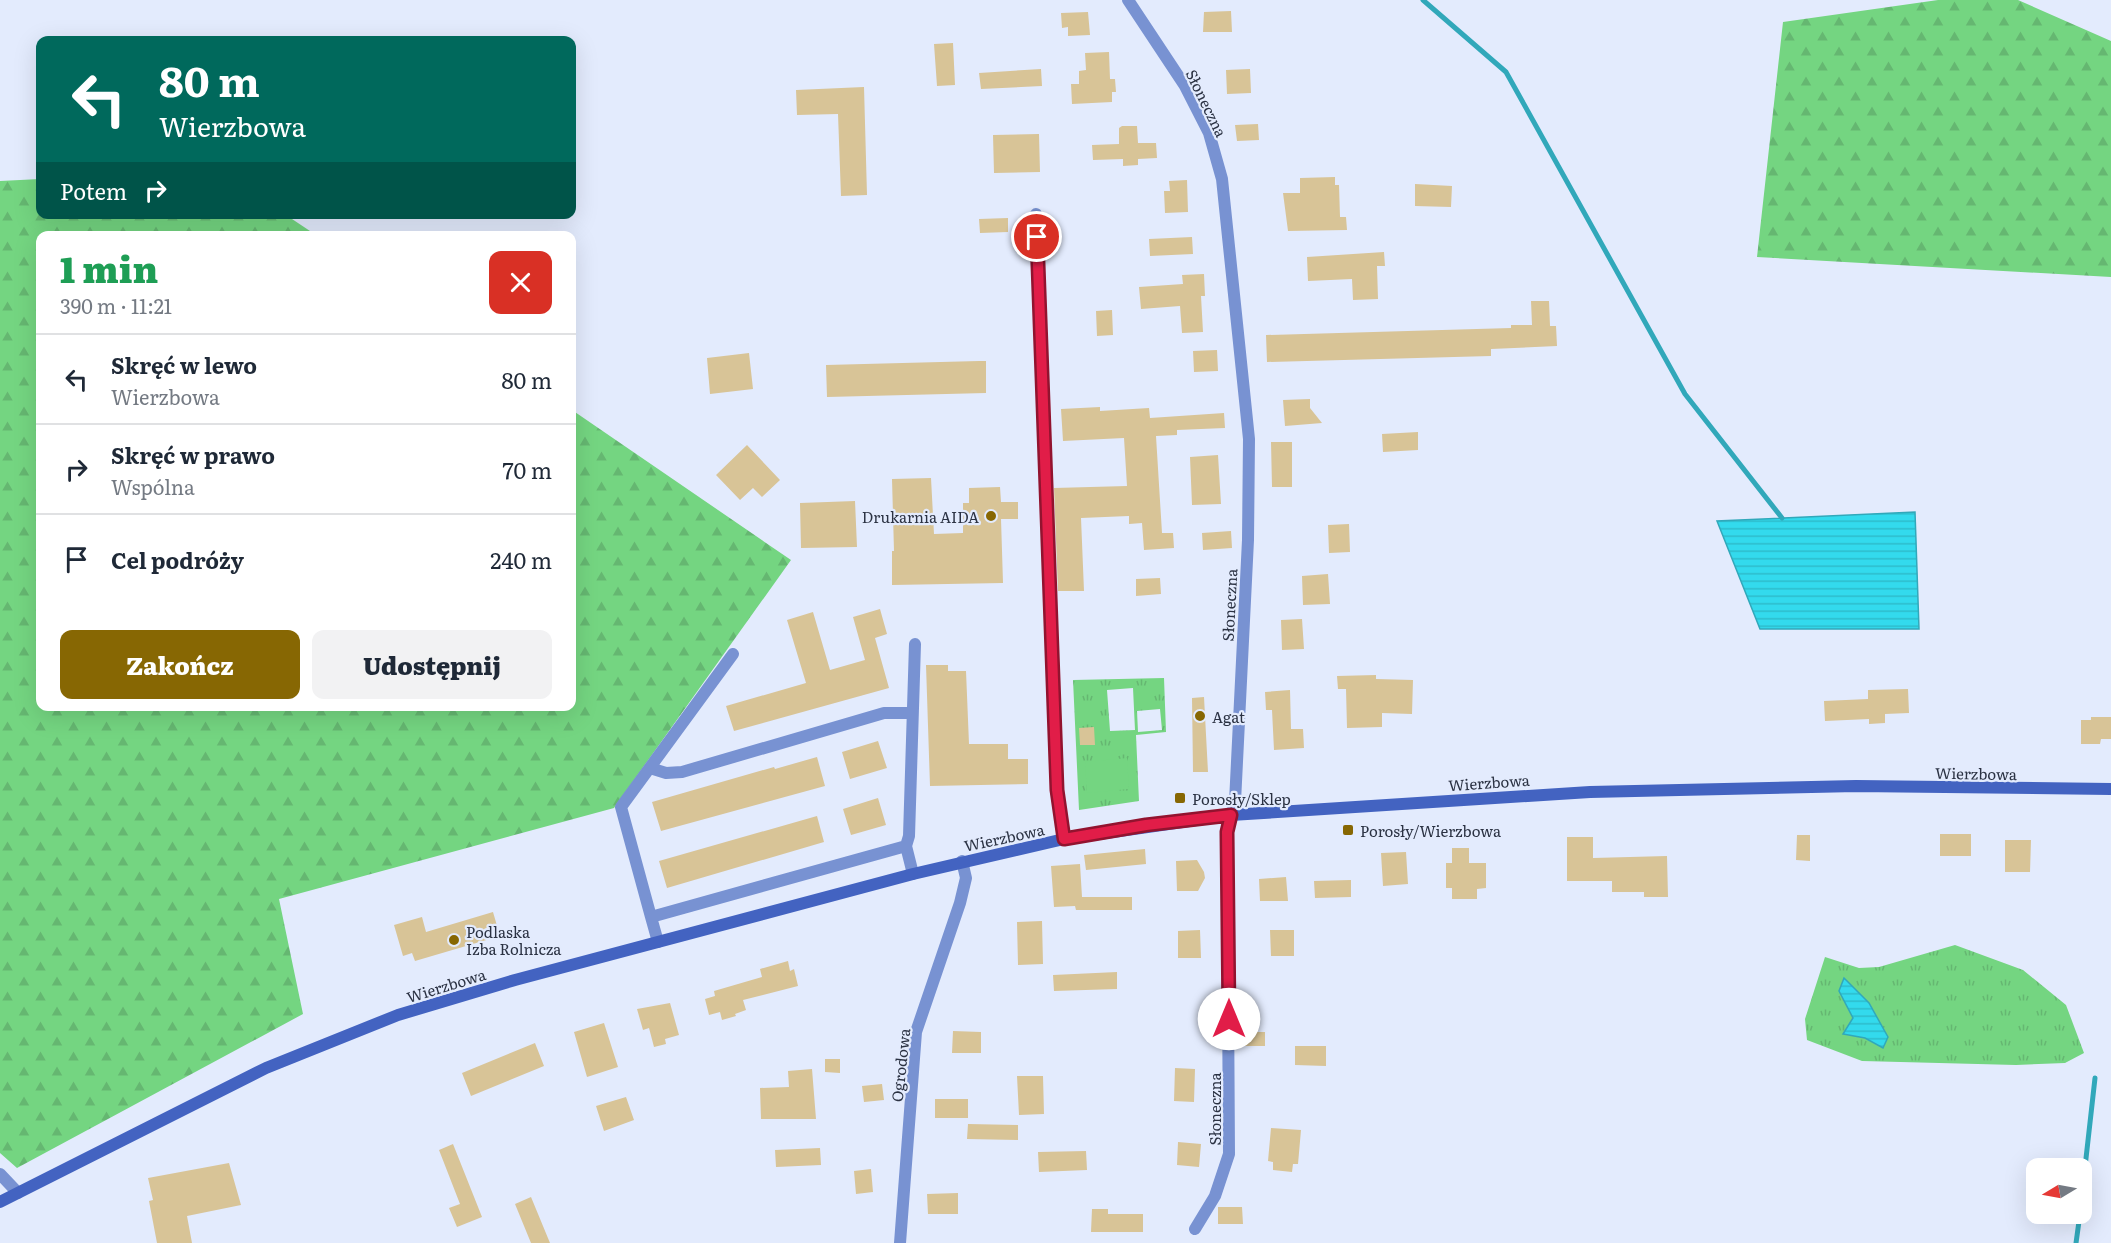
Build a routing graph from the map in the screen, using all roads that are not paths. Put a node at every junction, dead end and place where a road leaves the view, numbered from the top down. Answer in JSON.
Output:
{"nodes":[{"id":1,"x":1128,"y":0,"type":"edge"},
{"id":2,"x":1036,"y":214,"type":"dead end"},
{"id":3,"x":915,"y":644,"type":"dead end"},
{"id":4,"x":733,"y":654,"type":"dead end"},
{"id":5,"x":911,"y":713,"type":"junction"},
{"id":6,"x":650,"y":768,"type":"junction"},
{"id":7,"x":2111,"y":789,"type":"edge"},
{"id":8,"x":1231,"y":815,"type":"junction"},
{"id":9,"x":1064,"y":839,"type":"junction"},
{"id":10,"x":906,"y":846,"type":"junction"},
{"id":11,"x":962,"y":861,"type":"junction"},
{"id":12,"x":913,"y":874,"type":"junction"},
{"id":13,"x":651,"y":917,"type":"junction"},
{"id":14,"x":658,"y":942,"type":"junction"},
{"id":15,"x":0,"y":1174,"type":"edge"},
{"id":16,"x":18,"y":1193,"type":"junction"},
{"id":17,"x":0,"y":1202,"type":"edge"},
{"id":18,"x":1195,"y":1229,"type":"dead end"},
{"id":19,"x":900,"y":1243,"type":"edge"}],
"edges":[{"from":1,"to":8,"type":"street","name":"Słoneczna"},
{"from":2,"to":9,"type":"street"},
{"from":3,"to":5,"type":"street"},
{"from":4,"to":6,"type":"street"},
{"from":5,"to":6,"type":"street"},
{"from":5,"to":10,"type":"street"},
{"from":6,"to":13,"type":"street"},
{"from":7,"to":8,"type":"street","name":"Wierzbowa"},
{"from":8,"to":9,"type":"street","name":"Wierzbowa"},
{"from":8,"to":18,"type":"street","name":"Słoneczna"},
{"from":9,"to":11,"type":"street","name":"Wierzbowa"},
{"from":10,"to":12,"type":"street"},
{"from":10,"to":13,"type":"street"},
{"from":11,"to":12,"type":"street","name":"Wierzbowa"},
{"from":11,"to":19,"type":"street","name":"Ogrodowa"},
{"from":12,"to":14,"type":"street","name":"Wierzbowa"},
{"from":13,"to":14,"type":"street"},
{"from":14,"to":16,"type":"street","name":"Wierzbowa"},
{"from":15,"to":16,"type":"street"},
{"from":16,"to":17,"type":"street","name":"Wierzbowa"}]}
